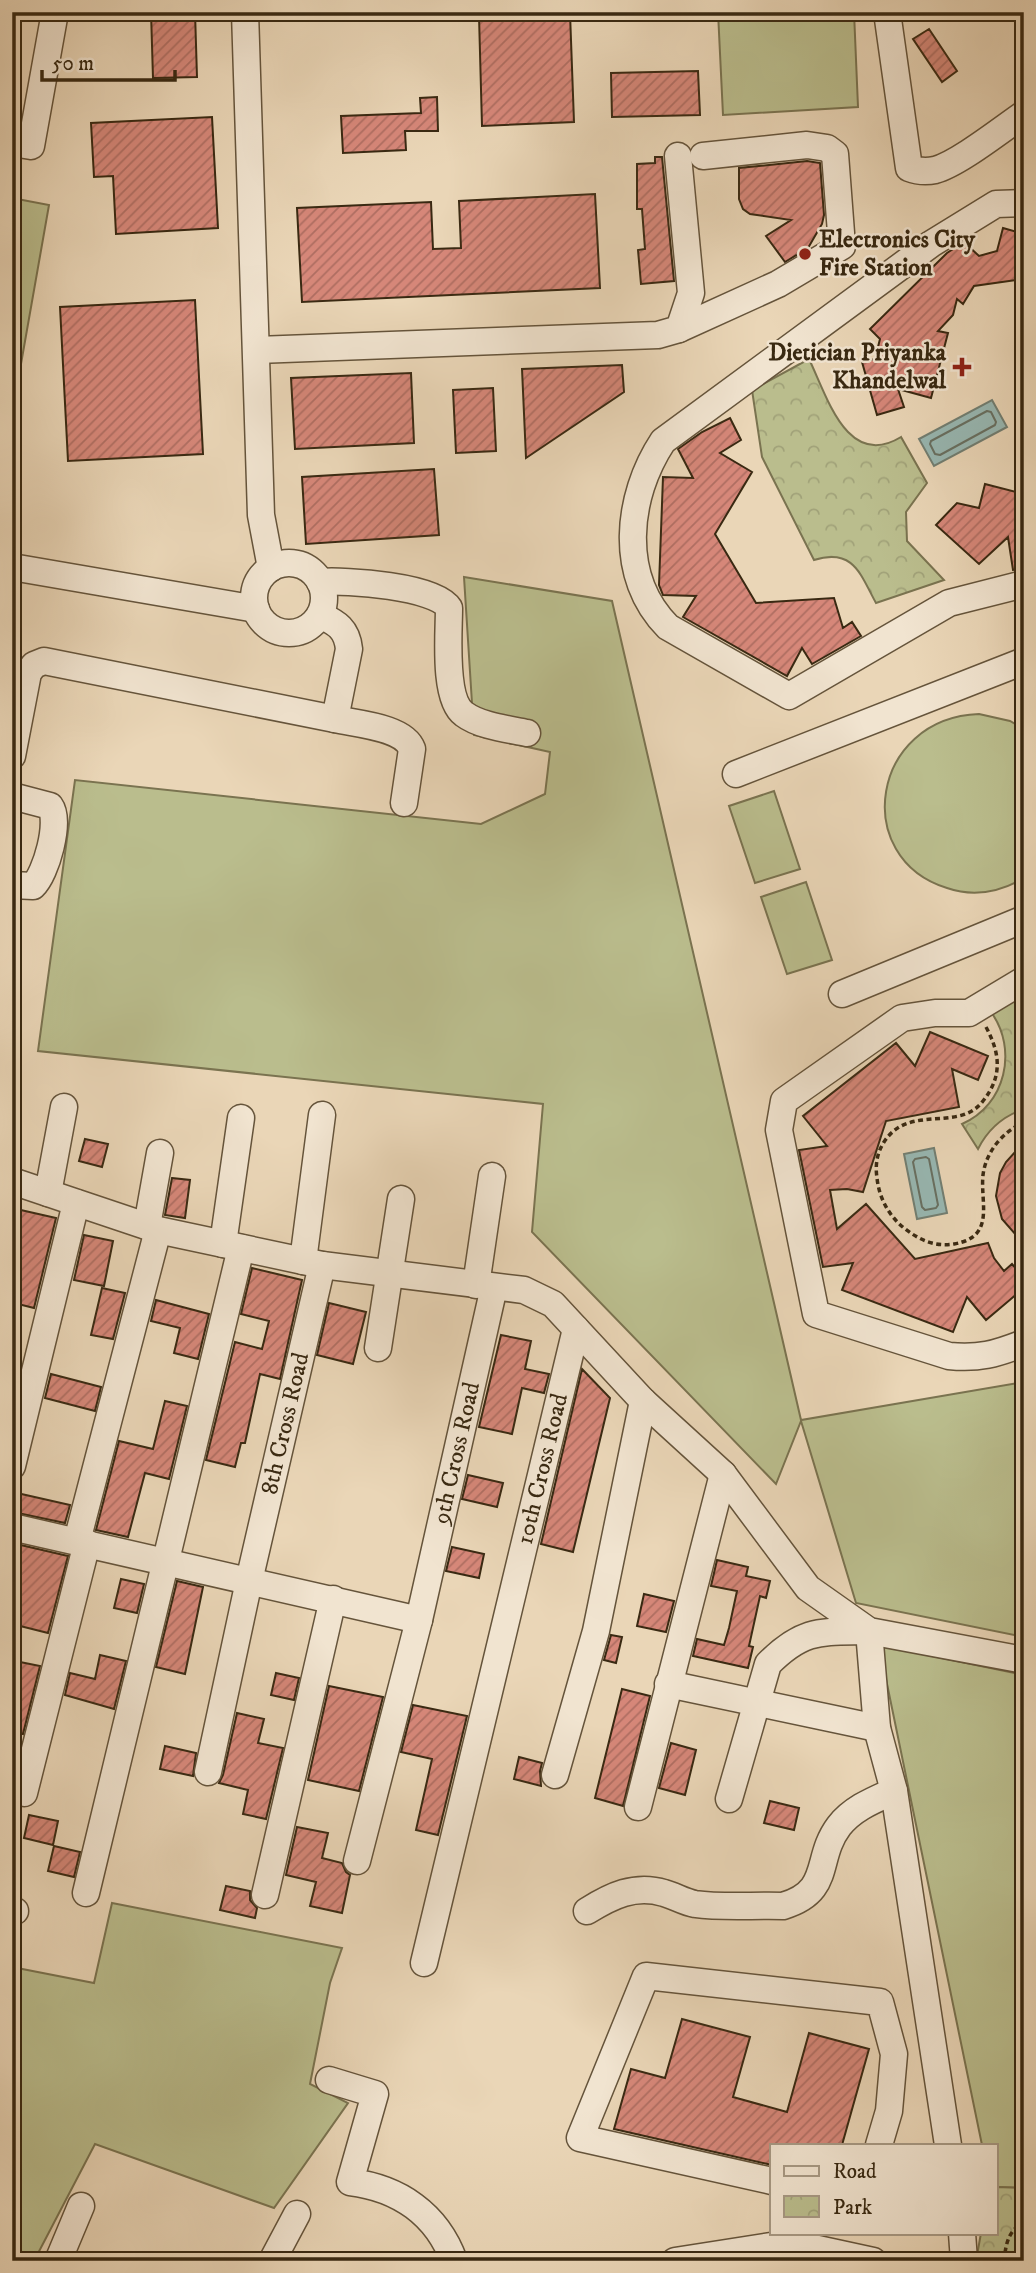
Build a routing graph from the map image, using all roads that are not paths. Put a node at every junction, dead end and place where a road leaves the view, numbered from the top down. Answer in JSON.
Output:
{"nodes":[{"id":1,"x":55,"y":12,"type":"edge"},
{"id":2,"x":245,"y":12,"type":"edge"},
{"id":3,"x":887,"y":12,"type":"edge"},
{"id":4,"x":1024,"y":114,"type":"edge"},
{"id":5,"x":12,"y":143,"type":"edge"},
{"id":6,"x":1024,"y":204,"type":"edge"},
{"id":7,"x":679,"y":329,"type":"junction"},
{"id":8,"x":257,"y":350,"type":"junction"},
{"id":9,"x":12,"y":567,"type":"edge"},
{"id":10,"x":271,"y":568,"type":"junction"},
{"id":11,"x":320,"y":582,"type":"junction"},
{"id":12,"x":1024,"y":584,"type":"edge"},
{"id":13,"x":256,"y":609,"type":"junction"},
{"id":14,"x":320,"y":615,"type":"junction"},
{"id":15,"x":1024,"y":661,"type":"edge"},
{"id":16,"x":335,"y":719,"type":"junction"},
{"id":17,"x":527,"y":733,"type":"dead end"},
{"id":18,"x":12,"y":756,"type":"edge"},
{"id":19,"x":736,"y":774,"type":"dead end"},
{"id":20,"x":12,"y":796,"type":"edge"},
{"id":21,"x":404,"y":803,"type":"dead end"},
{"id":22,"x":12,"y":884,"type":"edge"},
{"id":23,"x":1024,"y":919,"type":"edge"},
{"id":24,"x":1024,"y":980,"type":"edge"},
{"id":25,"x":842,"y":994,"type":"dead end"},
{"id":26,"x":64,"y":1107,"type":"dead end"},
{"id":27,"x":322,"y":1115,"type":"dead end"},
{"id":28,"x":241,"y":1118,"type":"dead end"},
{"id":29,"x":160,"y":1153,"type":"dead end"},
{"id":30,"x":492,"y":1176,"type":"dead end"},
{"id":31,"x":12,"y":1181,"type":"edge"},
{"id":32,"x":48,"y":1194,"type":"junction"},
{"id":33,"x":401,"y":1199,"type":"dead end"},
{"id":34,"x":76,"y":1203,"type":"junction"},
{"id":35,"x":152,"y":1228,"type":"junction"},
{"id":36,"x":232,"y":1246,"type":"junction"},
{"id":37,"x":312,"y":1263,"type":"junction"},
{"id":38,"x":390,"y":1274,"type":"junction"},
{"id":39,"x":485,"y":1286,"type":"junction"},
{"id":40,"x":576,"y":1329,"type":"junction"},
{"id":41,"x":1024,"y":1343,"type":"edge"},
{"id":42,"x":378,"y":1348,"type":"dead end"},
{"id":43,"x":643,"y":1401,"type":"junction"},
{"id":44,"x":12,"y":1466,"type":"edge"},
{"id":45,"x":723,"y":1474,"type":"junction"},
{"id":46,"x":12,"y":1527,"type":"edge"},
{"id":47,"x":82,"y":1542,"type":"junction"},
{"id":48,"x":167,"y":1562,"type":"junction"},
{"id":49,"x":249,"y":1581,"type":"junction"},
{"id":50,"x":333,"y":1600,"type":"junction"},
{"id":51,"x":419,"y":1620,"type":"junction"},
{"id":52,"x":869,"y":1631,"type":"junction"},
{"id":53,"x":1024,"y":1660,"type":"edge"},
{"id":54,"x":668,"y":1684,"type":"junction"},
{"id":55,"x":757,"y":1703,"type":"junction"},
{"id":56,"x":877,"y":1728,"type":"junction"},
{"id":57,"x":208,"y":1772,"type":"dead end"},
{"id":58,"x":555,"y":1775,"type":"dead end"},
{"id":59,"x":894,"y":1791,"type":"junction"},
{"id":60,"x":24,"y":1793,"type":"dead end"},
{"id":61,"x":729,"y":1798,"type":"dead end"},
{"id":62,"x":638,"y":1807,"type":"dead end"},
{"id":63,"x":357,"y":1861,"type":"dead end"},
{"id":64,"x":86,"y":1893,"type":"dead end"},
{"id":65,"x":265,"y":1895,"type":"dead end"},
{"id":66,"x":587,"y":1911,"type":"dead end"},
{"id":67,"x":424,"y":1963,"type":"dead end"},
{"id":68,"x":933,"y":2045,"type":"junction"},
{"id":69,"x":894,"y":2054,"type":"junction"},
{"id":70,"x":329,"y":2080,"type":"dead end"},
{"id":71,"x":879,"y":2144,"type":"edge"},
{"id":72,"x":948,"y":2144,"type":"edge"},
{"id":73,"x":770,"y":2181,"type":"edge"},
{"id":74,"x":81,"y":2206,"type":"dead end"},
{"id":75,"x":298,"y":2214,"type":"dead end"},
{"id":76,"x":961,"y":2234,"type":"edge"},
{"id":77,"x":58,"y":2261,"type":"edge"},
{"id":78,"x":272,"y":2261,"type":"edge"},
{"id":79,"x":454,"y":2261,"type":"edge"},
{"id":80,"x":676,"y":2261,"type":"edge"},
{"id":81,"x":873,"y":2261,"type":"edge"},
{"id":82,"x":964,"y":2261,"type":"edge"}],
"edges":[{"from":1,"to":5,"type":"street"},
{"from":2,"to":8,"type":"street"},
{"from":3,"to":4,"type":"street"},
{"from":6,"to":12,"type":"street"},
{"from":7,"to":7,"type":"street"},
{"from":7,"to":8,"type":"street"},
{"from":8,"to":10,"type":"street"},
{"from":9,"to":13,"type":"street"},
{"from":10,"to":11,"type":"street"},
{"from":10,"to":13,"type":"street"},
{"from":11,"to":14,"type":"street"},
{"from":11,"to":17,"type":"street"},
{"from":13,"to":14,"type":"street"},
{"from":14,"to":16,"type":"street"},
{"from":15,"to":19,"type":"street"},
{"from":16,"to":18,"type":"street"},
{"from":16,"to":21,"type":"street"},
{"from":20,"to":22,"type":"street"},
{"from":23,"to":25,"type":"street"},
{"from":24,"to":41,"type":"street"},
{"from":26,"to":32,"type":"street"},
{"from":27,"to":37,"type":"street","name":"8th Cross Road"},
{"from":28,"to":36,"type":"street"},
{"from":29,"to":35,"type":"street"},
{"from":30,"to":39,"type":"street","name":"9th Cross Road"},
{"from":31,"to":32,"type":"street"},
{"from":32,"to":34,"type":"street"},
{"from":33,"to":38,"type":"street"},
{"from":34,"to":35,"type":"street"},
{"from":34,"to":44,"type":"street"},
{"from":35,"to":36,"type":"street"},
{"from":35,"to":47,"type":"street"},
{"from":36,"to":37,"type":"street"},
{"from":36,"to":48,"type":"street"},
{"from":37,"to":38,"type":"street"},
{"from":37,"to":49,"type":"street","name":"8th Cross Road"},
{"from":38,"to":39,"type":"street"},
{"from":38,"to":42,"type":"street"},
{"from":39,"to":40,"type":"street"},
{"from":39,"to":51,"type":"street","name":"9th Cross Road"},
{"from":40,"to":43,"type":"street"},
{"from":40,"to":67,"type":"street","name":"10th Cross Road"},
{"from":43,"to":45,"type":"street"},
{"from":43,"to":58,"type":"street"},
{"from":45,"to":52,"type":"street"},
{"from":45,"to":54,"type":"street"},
{"from":46,"to":47,"type":"street"},
{"from":47,"to":48,"type":"street"},
{"from":47,"to":60,"type":"street"},
{"from":48,"to":49,"type":"street"},
{"from":48,"to":64,"type":"street"},
{"from":49,"to":50,"type":"street"},
{"from":49,"to":57,"type":"street","name":"8th Cross Road"},
{"from":50,"to":51,"type":"street"},
{"from":50,"to":65,"type":"street"},
{"from":51,"to":63,"type":"street","name":"9th Cross Road"},
{"from":52,"to":53,"type":"street"},
{"from":52,"to":55,"type":"street"},
{"from":52,"to":56,"type":"street"},
{"from":54,"to":55,"type":"street"},
{"from":54,"to":62,"type":"street"},
{"from":55,"to":56,"type":"street"},
{"from":55,"to":61,"type":"street"},
{"from":56,"to":59,"type":"street"},
{"from":59,"to":66,"type":"street"},
{"from":59,"to":68,"type":"street"},
{"from":68,"to":69,"type":"street"},
{"from":68,"to":72,"type":"street"},
{"from":69,"to":71,"type":"street"},
{"from":69,"to":73,"type":"street"},
{"from":70,"to":79,"type":"street"},
{"from":74,"to":77,"type":"street"},
{"from":75,"to":78,"type":"street"},
{"from":76,"to":82,"type":"street"},
{"from":80,"to":81,"type":"street"}]}
